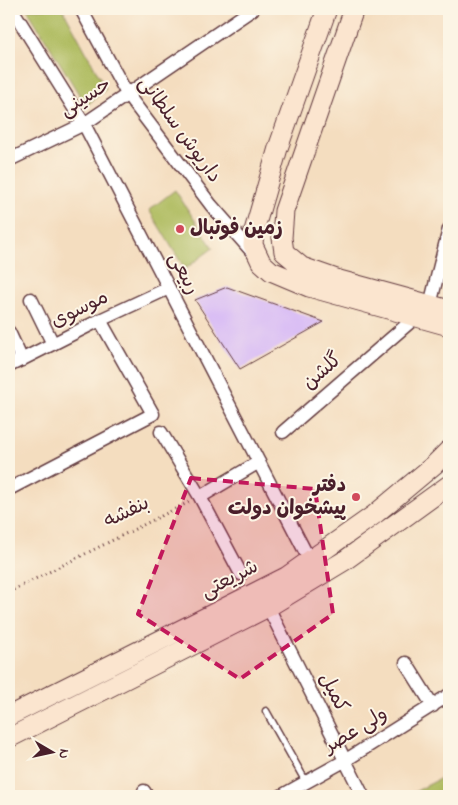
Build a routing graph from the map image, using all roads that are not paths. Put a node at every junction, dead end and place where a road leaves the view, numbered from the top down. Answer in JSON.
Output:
{"nodes":[{"id":1,"x":12,"y":9,"type":"edge"},
{"id":2,"x":81,"y":9,"type":"edge"},
{"id":3,"x":253,"y":9,"type":"edge"},
{"id":4,"x":327,"y":9,"type":"edge"},
{"id":5,"x":354,"y":9,"type":"edge"},
{"id":6,"x":128,"y":94,"type":"junction"},
{"id":7,"x":84,"y":124,"type":"junction"},
{"id":8,"x":9,"y":160,"type":"edge"},
{"id":9,"x":449,"y":229,"type":"edge"},
{"id":10,"x":261,"y":262,"type":"junction"},
{"id":11,"x":337,"y":287,"type":"junction"},
{"id":12,"x":169,"y":288,"type":"junction"},
{"id":13,"x":31,"y":300,"type":"dead end"},
{"id":14,"x":449,"y":310,"type":"edge"},
{"id":15,"x":423,"y":311,"type":"junction"},
{"id":16,"x":100,"y":320,"type":"junction"},
{"id":17,"x":449,"y":326,"type":"edge"},
{"id":18,"x":9,"y":332,"type":"edge"},
{"id":19,"x":53,"y":344,"type":"junction"},
{"id":20,"x":22,"y":360,"type":"junction"},
{"id":21,"x":9,"y":366,"type":"edge"},
{"id":22,"x":161,"y":432,"type":"dead end"},
{"id":23,"x":282,"y":432,"type":"dead end"},
{"id":24,"x":449,"y":450,"type":"edge"},
{"id":25,"x":259,"y":462,"type":"junction"},
{"id":26,"x":449,"y":485,"type":"edge"},
{"id":27,"x":9,"y":489,"type":"edge"},
{"id":28,"x":200,"y":497,"type":"junction"},
{"id":29,"x":310,"y":561,"type":"junction"},
{"id":30,"x":241,"y":574,"type":"dead end"},
{"id":31,"x":268,"y":607,"type":"junction"},
{"id":32,"x":406,"y":663,"type":"dead end"},
{"id":33,"x":449,"y":695,"type":"edge"},
{"id":34,"x":433,"y":706,"type":"junction"},
{"id":35,"x":266,"y":711,"type":"dead end"},
{"id":36,"x":9,"y":716,"type":"edge"},
{"id":37,"x":9,"y":738,"type":"edge"},
{"id":38,"x":346,"y":760,"type":"junction"},
{"id":39,"x":306,"y":782,"type":"junction"},
{"id":40,"x":281,"y":796,"type":"edge"},
{"id":41,"x":363,"y":796,"type":"edge"}],
"edges":[{"from":1,"to":7,"type":"street","name":"ربیعی"},
{"from":2,"to":6,"type":"street","name":"داریوش سلطانی"},
{"from":3,"to":6,"type":"street","name":"حسینی"},
{"from":4,"to":10,"type":"main road"},
{"from":5,"to":11,"type":"main road"},
{"from":6,"to":7,"type":"street","name":"حسینی"},
{"from":6,"to":10,"type":"street","name":"داریوش سلطانی"},
{"from":7,"to":8,"type":"street","name":"حسینی"},
{"from":7,"to":12,"type":"street","name":"ربیعی"},
{"from":9,"to":15,"type":"street"},
{"from":10,"to":11,"type":"main road"},
{"from":11,"to":15,"type":"main road"},
{"from":12,"to":16,"type":"street","name":"موسوی"},
{"from":12,"to":25,"type":"street","name":"ربیعی"},
{"from":13,"to":19,"type":"street"},
{"from":14,"to":15,"type":"main road"},
{"from":15,"to":17,"type":"main road"},
{"from":15,"to":23,"type":"street","name":"گلشن"},
{"from":16,"to":19,"type":"street","name":"موسوی"},
{"from":16,"to":27,"type":"street"},
{"from":18,"to":20,"type":"street"},
{"from":19,"to":20,"type":"street","name":"موسوی"},
{"from":20,"to":21,"type":"street","name":"موسوی"},
{"from":22,"to":28,"type":"street"},
{"from":24,"to":29,"type":"main road","name":"شریعتی"},
{"from":25,"to":28,"type":"street"},
{"from":25,"to":29,"type":"street","name":"ربیعی"},
{"from":26,"to":31,"type":"main road","name":"شریعتی"},
{"from":28,"to":30,"type":"street"},
{"from":29,"to":36,"type":"main road","name":"شریعتی"},
{"from":31,"to":37,"type":"main road","name":"شریعتی"},
{"from":31,"to":38,"type":"street","name":"کمیل"},
{"from":32,"to":34,"type":"street"},
{"from":33,"to":34,"type":"street","name":"ولی عصر"},
{"from":34,"to":38,"type":"street","name":"ولی عصر"},
{"from":35,"to":39,"type":"lane"},
{"from":38,"to":39,"type":"street","name":"ولی عصر"},
{"from":38,"to":41,"type":"street","name":"کمیل"},
{"from":39,"to":40,"type":"street","name":"ولی عصر"}]}
